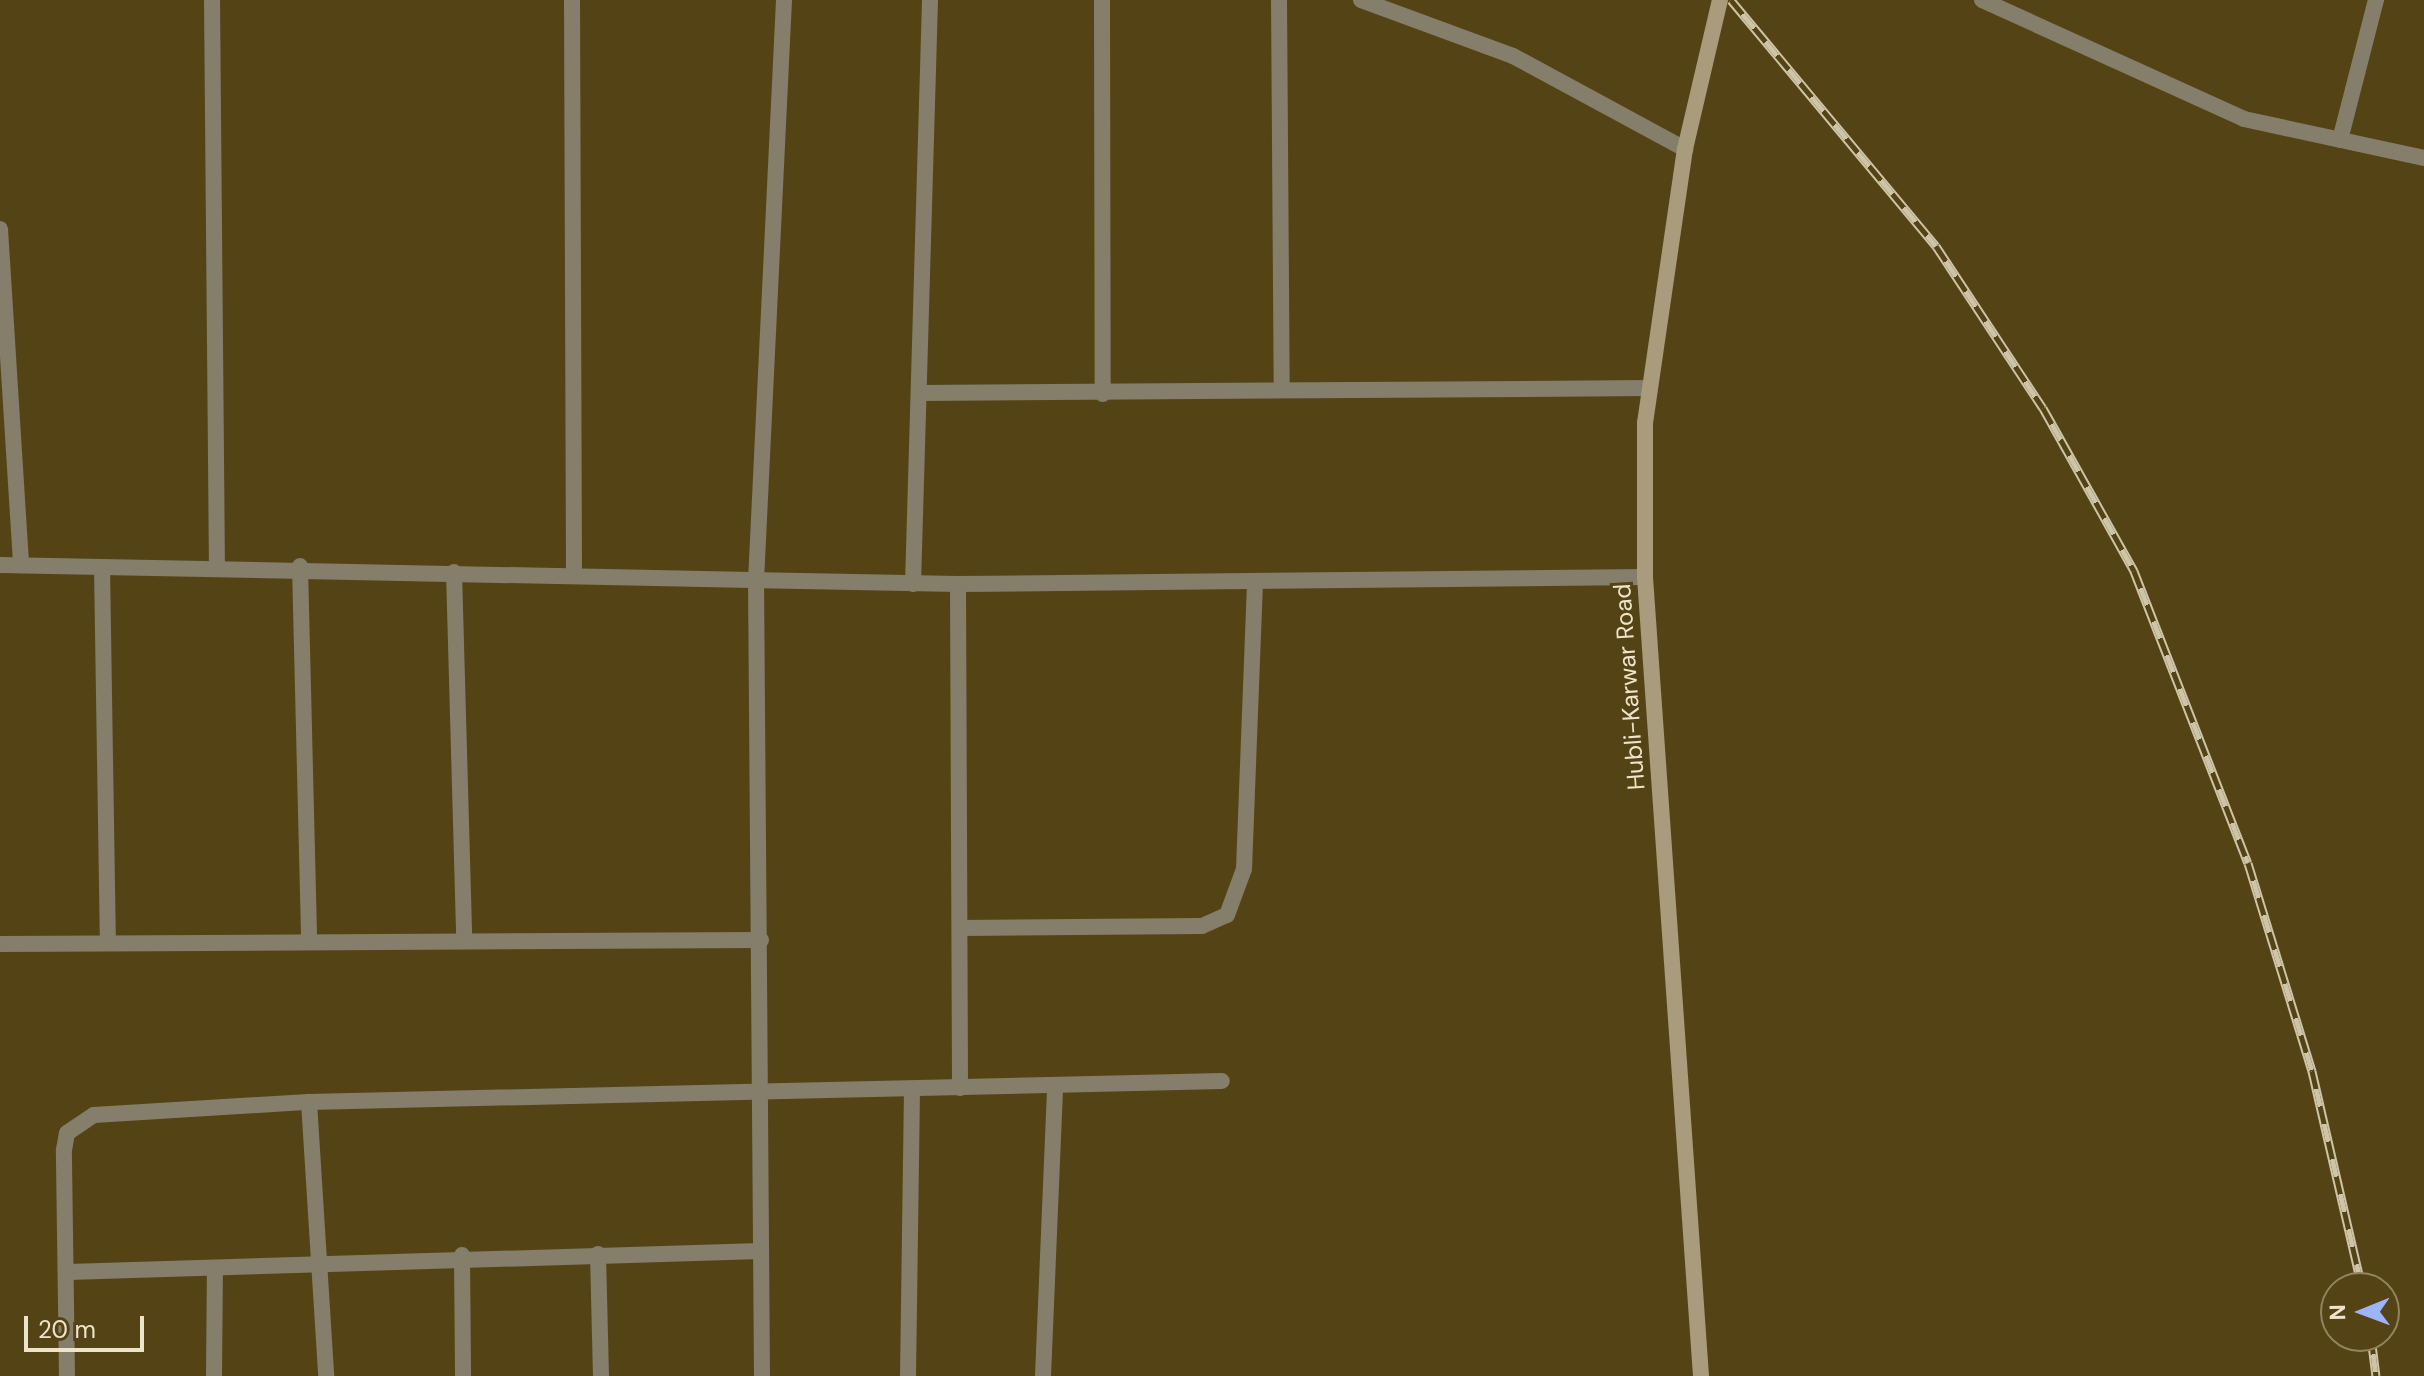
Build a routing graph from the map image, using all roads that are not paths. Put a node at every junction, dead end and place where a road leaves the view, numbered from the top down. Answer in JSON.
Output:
{"nodes":[{"id":1,"x":212,"y":0,"type":"edge"},
{"id":2,"x":572,"y":0,"type":"edge"},
{"id":3,"x":784,"y":0,"type":"edge"},
{"id":4,"x":930,"y":0,"type":"edge"},
{"id":5,"x":1102,"y":0,"type":"edge"},
{"id":6,"x":1279,"y":0,"type":"edge"},
{"id":7,"x":1361,"y":0,"type":"edge"},
{"id":8,"x":1720,"y":0,"type":"edge"},
{"id":9,"x":1982,"y":0,"type":"edge"},
{"id":10,"x":2376,"y":0,"type":"edge"},
{"id":11,"x":2340,"y":140,"type":"junction"},
{"id":12,"x":1685,"y":149,"type":"junction"},
{"id":13,"x":2424,"y":158,"type":"edge"},
{"id":14,"x":0,"y":229,"type":"edge"},
{"id":15,"x":1650,"y":388,"type":"junction"},
{"id":16,"x":1282,"y":390,"type":"junction"},
{"id":17,"x":921,"y":393,"type":"junction"},
{"id":18,"x":1103,"y":394,"type":"junction"},
{"id":19,"x":0,"y":565,"type":"edge"},
{"id":20,"x":21,"y":565,"type":"junction"},
{"id":21,"x":300,"y":566,"type":"junction"},
{"id":22,"x":102,"y":567,"type":"junction"},
{"id":23,"x":217,"y":568,"type":"junction"},
{"id":24,"x":454,"y":572,"type":"junction"},
{"id":25,"x":574,"y":574,"type":"junction"},
{"id":26,"x":1645,"y":577,"type":"junction"},
{"id":27,"x":756,"y":581,"type":"junction"},
{"id":28,"x":913,"y":584,"type":"junction"},
{"id":29,"x":958,"y":584,"type":"junction"},
{"id":30,"x":1255,"y":584,"type":"junction"},
{"id":31,"x":961,"y":928,"type":"junction"},
{"id":32,"x":309,"y":938,"type":"junction"},
{"id":33,"x":464,"y":939,"type":"junction"},
{"id":34,"x":761,"y":940,"type":"junction"},
{"id":35,"x":108,"y":941,"type":"junction"},
{"id":36,"x":0,"y":944,"type":"edge"},
{"id":37,"x":1222,"y":1081,"type":"dead end"},
{"id":38,"x":1055,"y":1087,"type":"junction"},
{"id":39,"x":960,"y":1088,"type":"junction"},
{"id":40,"x":912,"y":1091,"type":"junction"},
{"id":41,"x":764,"y":1094,"type":"junction"},
{"id":42,"x":309,"y":1102,"type":"junction"},
{"id":43,"x":761,"y":1251,"type":"junction"},
{"id":44,"x":598,"y":1254,"type":"junction"},
{"id":45,"x":462,"y":1255,"type":"junction"},
{"id":46,"x":319,"y":1262,"type":"junction"},
{"id":47,"x":215,"y":1269,"type":"junction"},
{"id":48,"x":68,"y":1272,"type":"junction"},
{"id":49,"x":67,"y":1376,"type":"edge"},
{"id":50,"x":214,"y":1376,"type":"edge"},
{"id":51,"x":326,"y":1376,"type":"edge"},
{"id":52,"x":463,"y":1376,"type":"edge"},
{"id":53,"x":601,"y":1376,"type":"edge"},
{"id":54,"x":762,"y":1376,"type":"edge"},
{"id":55,"x":908,"y":1376,"type":"edge"},
{"id":56,"x":1043,"y":1376,"type":"edge"},
{"id":57,"x":1701,"y":1376,"type":"edge"}],
"edges":[{"from":1,"to":23,"type":"street"},
{"from":2,"to":25,"type":"street"},
{"from":3,"to":27,"type":"street"},
{"from":4,"to":17,"type":"street"},
{"from":5,"to":18,"type":"street"},
{"from":6,"to":16,"type":"street"},
{"from":7,"to":12,"type":"street"},
{"from":8,"to":12,"type":"main road","name":"Hubli-Karwar Road"},
{"from":9,"to":11,"type":"street"},
{"from":10,"to":11,"type":"street"},
{"from":11,"to":13,"type":"street"},
{"from":12,"to":15,"type":"main road","name":"Hubli-Karwar Road"},
{"from":14,"to":20,"type":"street"},
{"from":15,"to":16,"type":"street"},
{"from":15,"to":26,"type":"main road","name":"Hubli-Karwar Road"},
{"from":16,"to":18,"type":"street"},
{"from":17,"to":18,"type":"street"},
{"from":17,"to":28,"type":"street"},
{"from":19,"to":20,"type":"street"},
{"from":20,"to":22,"type":"street"},
{"from":21,"to":23,"type":"street"},
{"from":21,"to":24,"type":"street"},
{"from":21,"to":32,"type":"street"},
{"from":22,"to":23,"type":"street"},
{"from":22,"to":35,"type":"street"},
{"from":24,"to":25,"type":"street"},
{"from":24,"to":33,"type":"street"},
{"from":25,"to":27,"type":"street"},
{"from":26,"to":30,"type":"street"},
{"from":26,"to":57,"type":"main road","name":"Hubli-Karwar Road"},
{"from":27,"to":28,"type":"street"},
{"from":27,"to":34,"type":"street"},
{"from":28,"to":29,"type":"street"},
{"from":29,"to":30,"type":"street"},
{"from":29,"to":31,"type":"street"},
{"from":30,"to":31,"type":"street"},
{"from":31,"to":39,"type":"street"},
{"from":32,"to":33,"type":"street"},
{"from":32,"to":35,"type":"street"},
{"from":33,"to":34,"type":"street"},
{"from":34,"to":41,"type":"street"},
{"from":35,"to":36,"type":"street"},
{"from":37,"to":38,"type":"street"},
{"from":38,"to":39,"type":"street"},
{"from":38,"to":56,"type":"street"},
{"from":39,"to":40,"type":"street"},
{"from":40,"to":41,"type":"street"},
{"from":40,"to":55,"type":"street"},
{"from":41,"to":42,"type":"street"},
{"from":41,"to":43,"type":"street"},
{"from":42,"to":46,"type":"street"},
{"from":42,"to":48,"type":"street"},
{"from":43,"to":44,"type":"street"},
{"from":43,"to":54,"type":"street"},
{"from":44,"to":45,"type":"street"},
{"from":44,"to":53,"type":"street"},
{"from":45,"to":46,"type":"street"},
{"from":45,"to":52,"type":"street"},
{"from":46,"to":47,"type":"street"},
{"from":46,"to":51,"type":"street"},
{"from":47,"to":48,"type":"street"},
{"from":47,"to":50,"type":"street"},
{"from":48,"to":49,"type":"street"}]}
